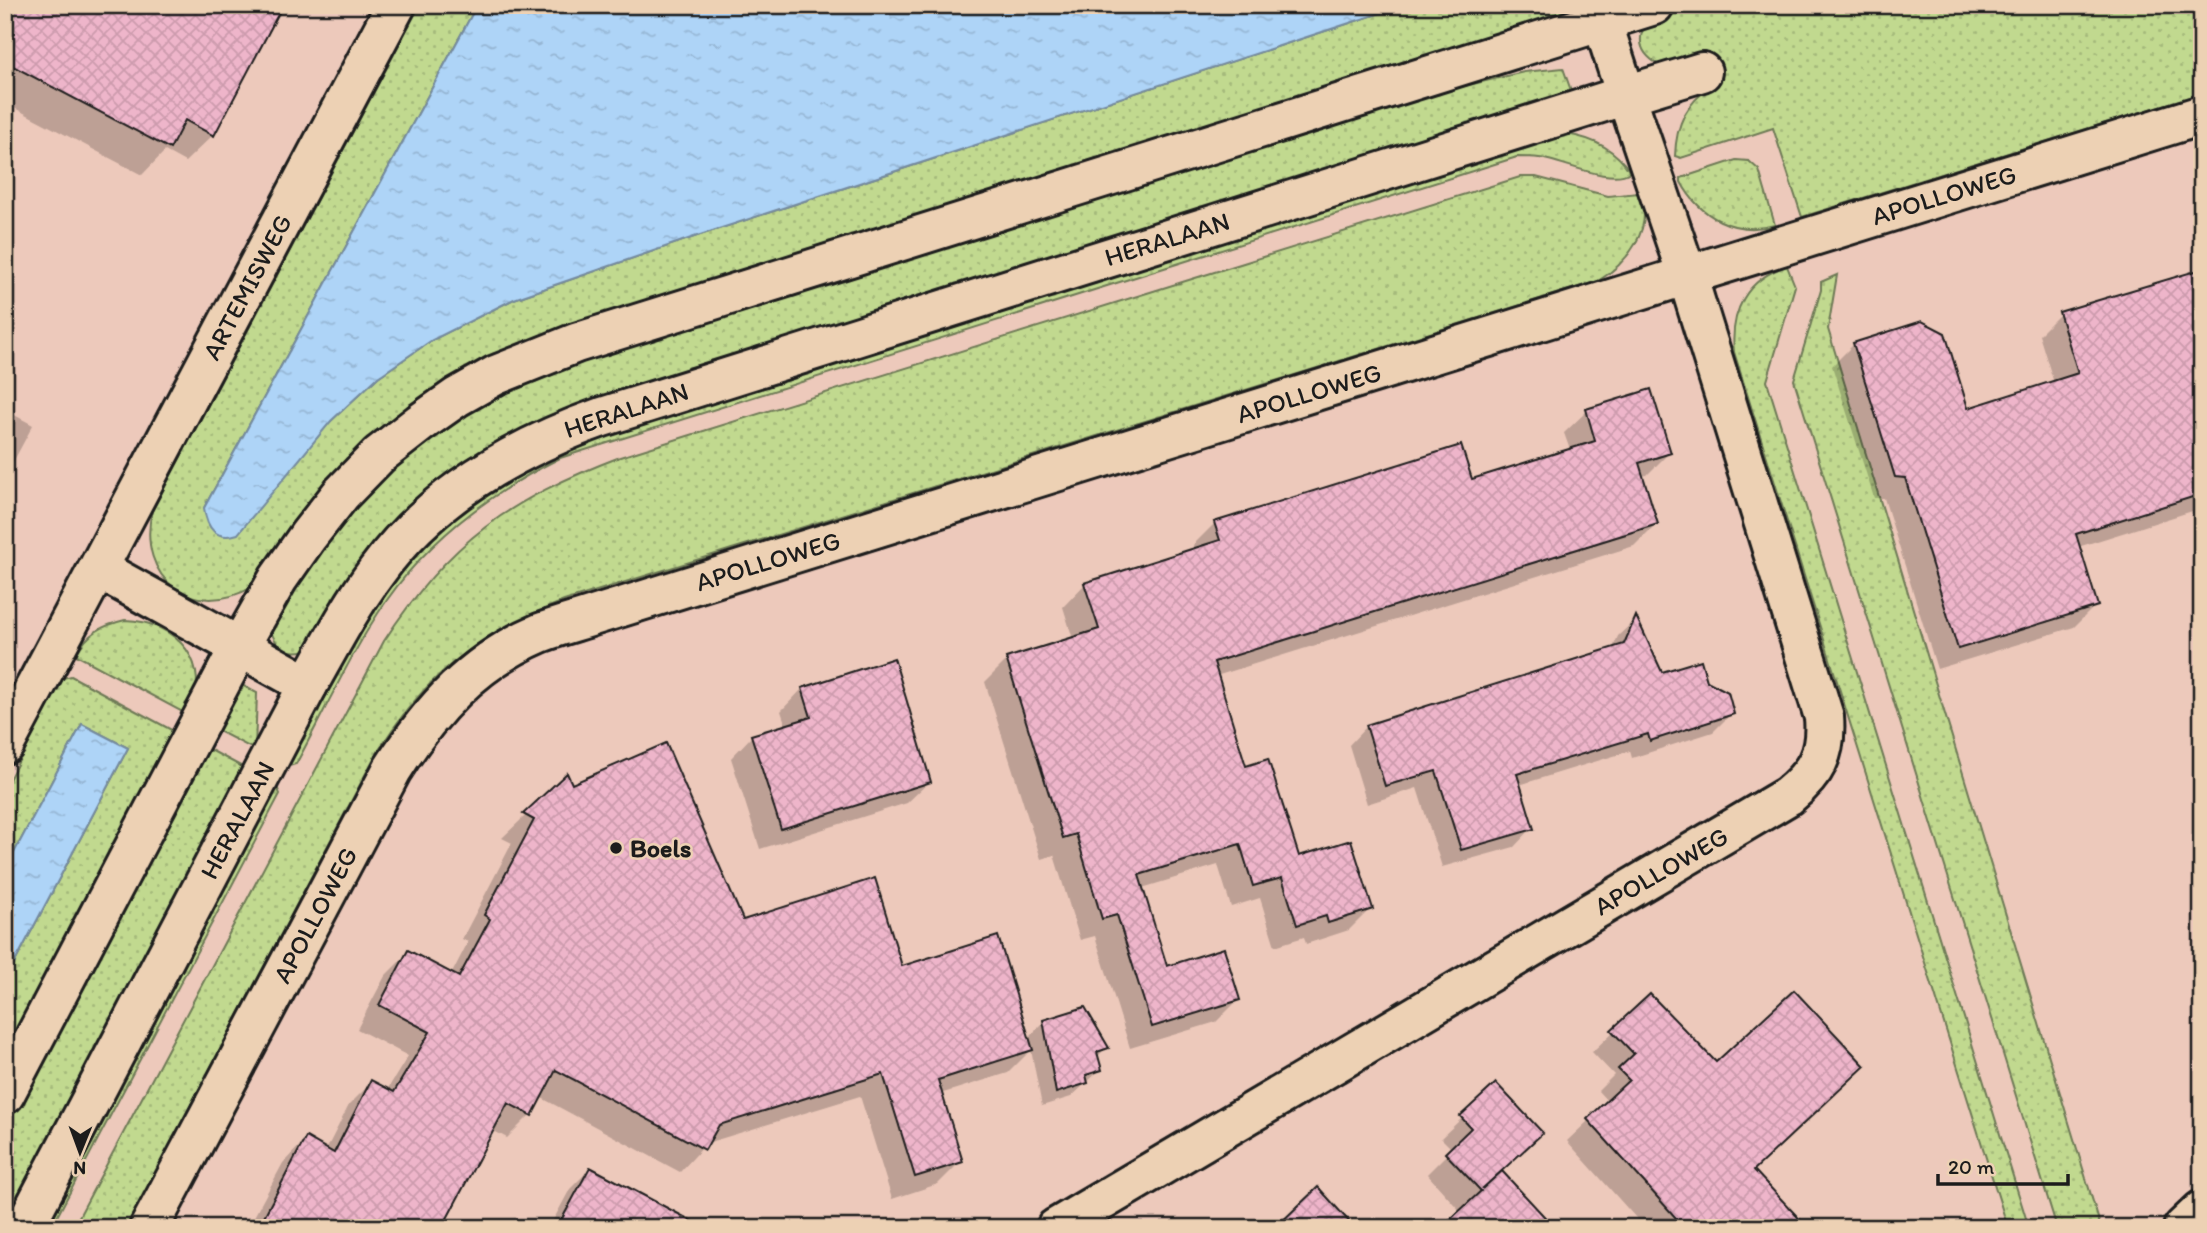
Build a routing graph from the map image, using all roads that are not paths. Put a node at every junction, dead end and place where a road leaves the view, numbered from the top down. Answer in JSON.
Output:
{"nodes":[{"id":1,"x":396,"y":5,"type":"edge"},
{"id":2,"x":1654,"y":5,"type":"edge"},
{"id":3,"x":1602,"y":21,"type":"junction"},
{"id":4,"x":1702,"y":72,"type":"dead end"},
{"id":5,"x":1626,"y":95,"type":"junction"},
{"id":6,"x":2202,"y":115,"type":"edge"},
{"id":7,"x":1687,"y":275,"type":"junction"},
{"id":8,"x":99,"y":569,"type":"junction"},
{"id":9,"x":240,"y":646,"type":"junction"},
{"id":10,"x":308,"y":685,"type":"junction"},
{"id":11,"x":5,"y":744,"type":"edge"},
{"id":12,"x":5,"y":1094,"type":"edge"},
{"id":13,"x":2202,"y":1210,"type":"edge"},
{"id":14,"x":23,"y":1228,"type":"edge"},
{"id":15,"x":149,"y":1228,"type":"edge"},
{"id":16,"x":1056,"y":1228,"type":"edge"},
{"id":17,"x":2183,"y":1228,"type":"edge"}],
"edges":[{"from":1,"to":8,"type":"street","name":"ARTEMISWEG"},
{"from":2,"to":3,"type":"street"},
{"from":3,"to":5,"type":"street"},
{"from":3,"to":9,"type":"street"},
{"from":4,"to":5,"type":"street","name":"HERALAAN"},
{"from":5,"to":7,"type":"street"},
{"from":5,"to":10,"type":"street","name":"HERALAAN"},
{"from":6,"to":7,"type":"street","name":"APOLLOWEG"},
{"from":7,"to":15,"type":"street","name":"APOLLOWEG"},
{"from":7,"to":16,"type":"street","name":"APOLLOWEG"},
{"from":8,"to":9,"type":"street"},
{"from":8,"to":11,"type":"street","name":"ARTEMISWEG"},
{"from":9,"to":10,"type":"street"},
{"from":9,"to":12,"type":"street"},
{"from":10,"to":14,"type":"street","name":"HERALAAN"},
{"from":13,"to":17,"type":"street"}]}
